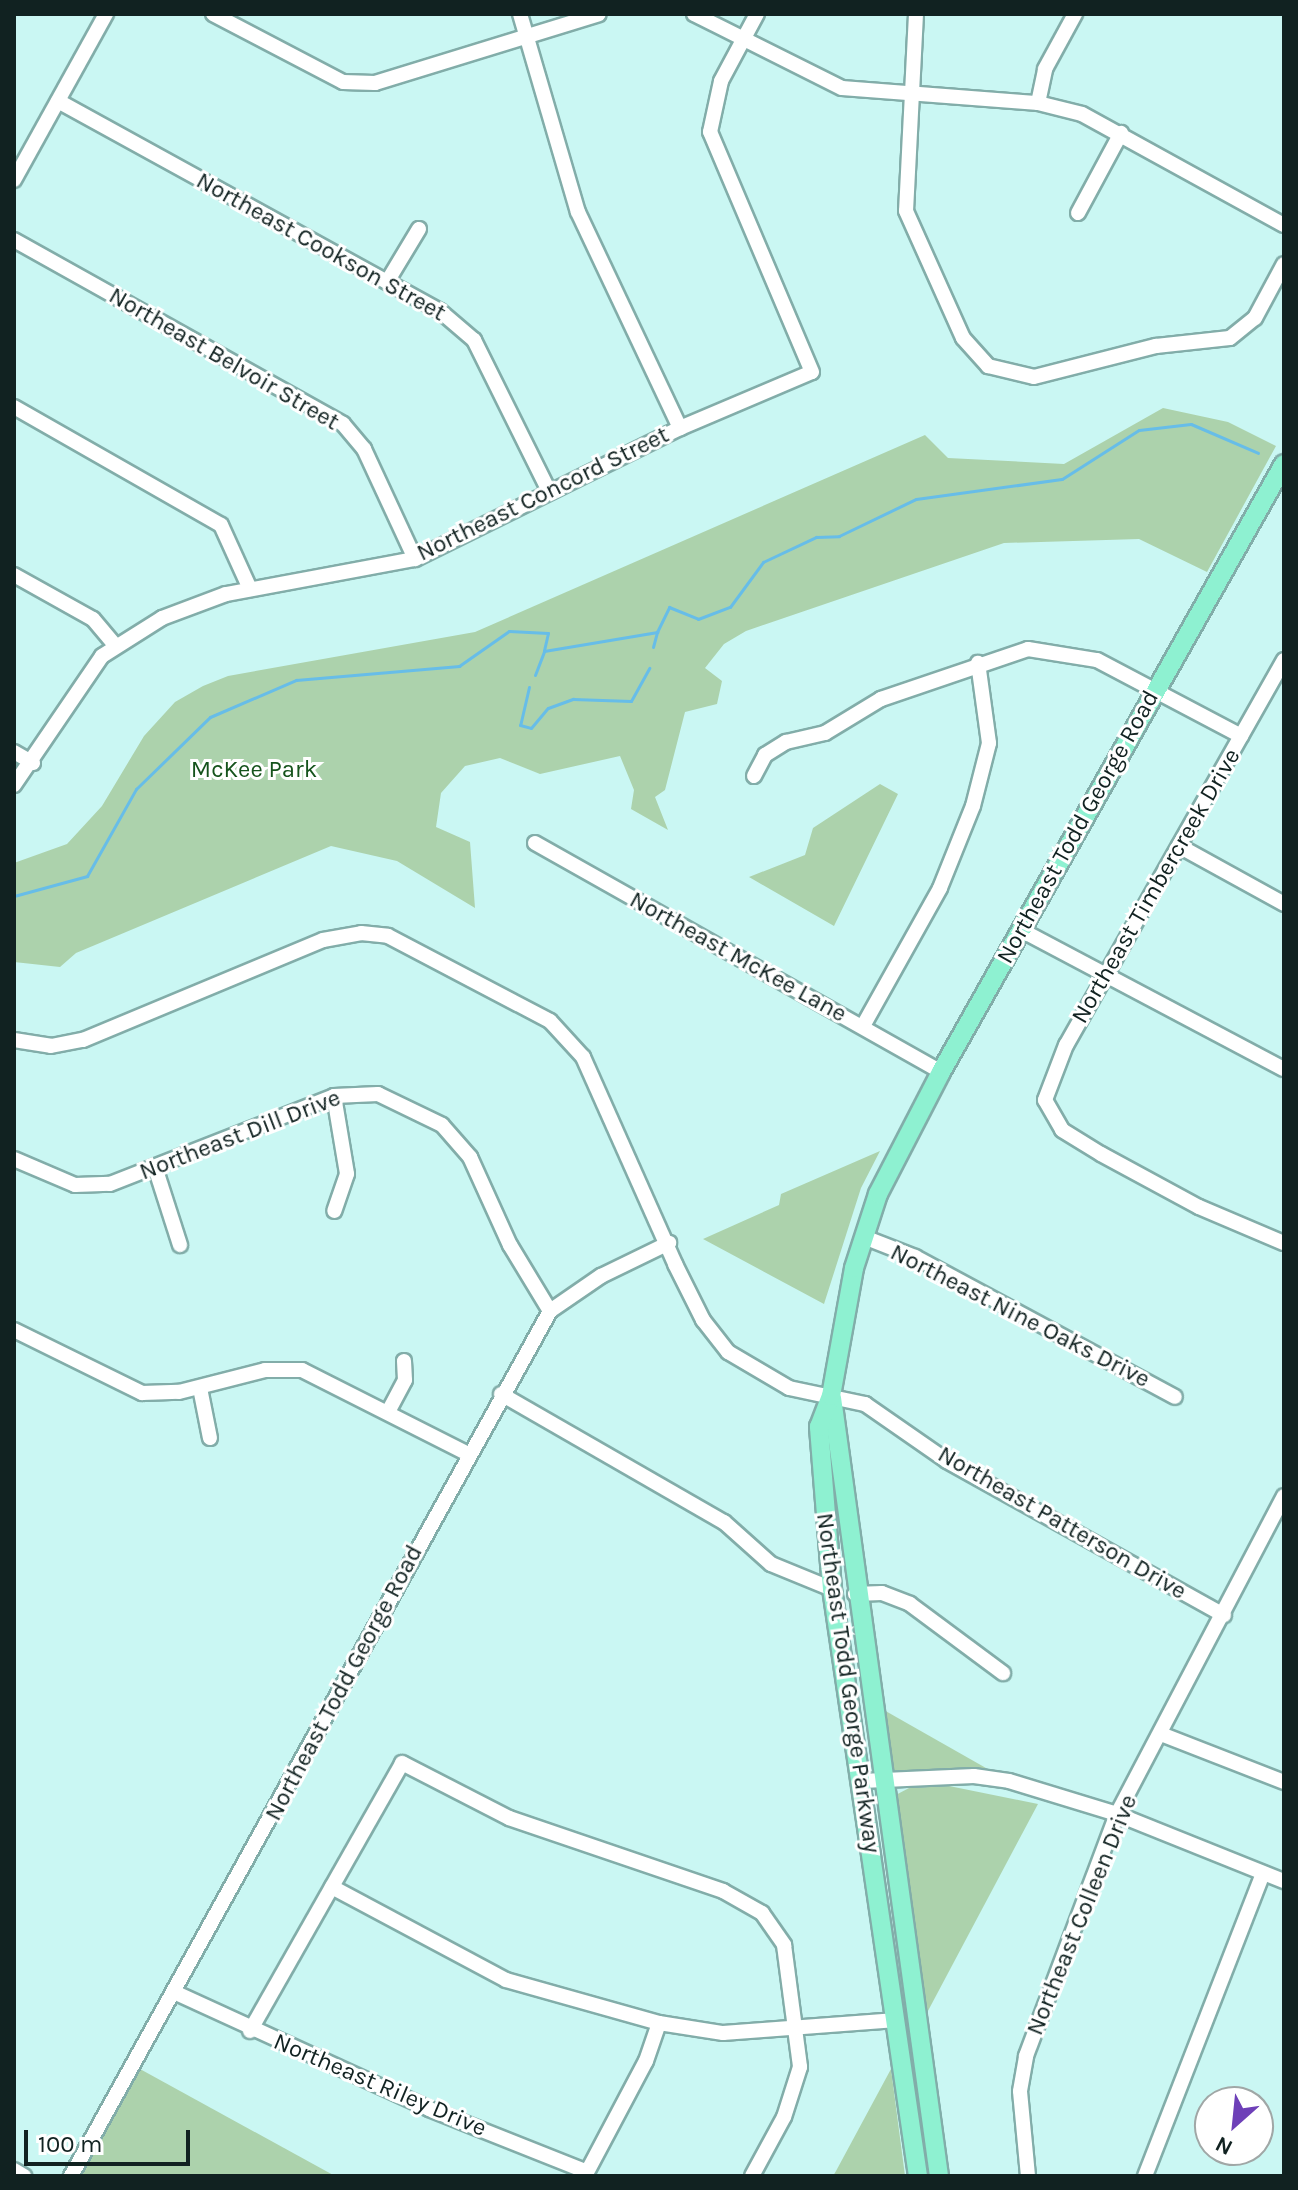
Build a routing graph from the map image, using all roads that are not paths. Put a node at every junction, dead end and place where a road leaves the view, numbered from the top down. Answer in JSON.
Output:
{"nodes":[{"id":1,"x":106,"y":14,"type":"edge"},
{"id":2,"x":213,"y":14,"type":"edge"},
{"id":3,"x":520,"y":14,"type":"edge"},
{"id":4,"x":599,"y":14,"type":"edge"},
{"id":5,"x":694,"y":14,"type":"edge"},
{"id":6,"x":757,"y":14,"type":"edge"},
{"id":7,"x":916,"y":14,"type":"edge"},
{"id":8,"x":1075,"y":14,"type":"edge"},
{"id":9,"x":526,"y":36,"type":"junction"},
{"id":10,"x":743,"y":40,"type":"junction"},
{"id":11,"x":911,"y":96,"type":"junction"},
{"id":12,"x":58,"y":101,"type":"junction"},
{"id":13,"x":1038,"y":103,"type":"junction"},
{"id":14,"x":1121,"y":133,"type":"junction"},
{"id":15,"x":14,"y":180,"type":"edge"},
{"id":16,"x":1078,"y":213,"type":"dead end"},
{"id":17,"x":1284,"y":225,"type":"edge"},
{"id":18,"x":419,"y":229,"type":"dead end"},
{"id":19,"x":14,"y":240,"type":"edge"},
{"id":20,"x":1284,"y":264,"type":"edge"},
{"id":21,"x":387,"y":282,"type":"junction"},
{"id":22,"x":14,"y":407,"type":"edge"},
{"id":23,"x":680,"y":428,"type":"junction"},
{"id":24,"x":1284,"y":464,"type":"edge"},
{"id":25,"x":549,"y":491,"type":"junction"},
{"id":26,"x":415,"y":559,"type":"junction"},
{"id":27,"x":14,"y":575,"type":"edge"},
{"id":28,"x":250,"y":589,"type":"junction"},
{"id":29,"x":116,"y":646,"type":"junction"},
{"id":30,"x":1284,"y":660,"type":"edge"},
{"id":31,"x":978,"y":663,"type":"junction"},
{"id":32,"x":1155,"y":688,"type":"junction"},
{"id":33,"x":1241,"y":736,"type":"junction"},
{"id":34,"x":14,"y":752,"type":"edge"},
{"id":35,"x":33,"y":763,"type":"junction"},
{"id":36,"x":754,"y":776,"type":"dead end"},
{"id":37,"x":14,"y":785,"type":"edge"},
{"id":38,"x":535,"y":843,"type":"dead end"},
{"id":39,"x":1179,"y":846,"type":"junction"},
{"id":40,"x":1284,"y":904,"type":"edge"},
{"id":41,"x":1021,"y":930,"type":"junction"},
{"id":42,"x":1106,"y":973,"type":"junction"},
{"id":43,"x":863,"y":1026,"type":"junction"},
{"id":44,"x":14,"y":1040,"type":"edge"},
{"id":45,"x":1284,"y":1069,"type":"edge"},
{"id":46,"x":941,"y":1072,"type":"junction"},
{"id":47,"x":334,"y":1096,"type":"junction"},
{"id":48,"x":14,"y":1159,"type":"edge"},
{"id":49,"x":155,"y":1167,"type":"junction"},
{"id":50,"x":878,"y":1194,"type":"joint"},
{"id":51,"x":334,"y":1211,"type":"dead end"},
{"id":52,"x":864,"y":1237,"type":"junction"},
{"id":53,"x":669,"y":1243,"type":"junction"},
{"id":54,"x":1284,"y":1243,"type":"edge"},
{"id":55,"x":180,"y":1245,"type":"dead end"},
{"id":56,"x":550,"y":1311,"type":"junction"},
{"id":57,"x":14,"y":1330,"type":"edge"},
{"id":58,"x":404,"y":1361,"type":"dead end"},
{"id":59,"x":200,"y":1388,"type":"junction"},
{"id":60,"x":501,"y":1394,"type":"junction"},
{"id":61,"x":831,"y":1396,"type":"junction"},
{"id":62,"x":1175,"y":1397,"type":"dead end"},
{"id":63,"x":388,"y":1412,"type":"junction"},
{"id":64,"x":210,"y":1438,"type":"dead end"},
{"id":65,"x":466,"y":1453,"type":"junction"},
{"id":66,"x":1284,"y":1496,"type":"edge"},
{"id":67,"x":832,"y":1589,"type":"junction"},
{"id":68,"x":855,"y":1594,"type":"junction"},
{"id":69,"x":1224,"y":1615,"type":"junction"},
{"id":70,"x":1003,"y":1673,"type":"dead end"},
{"id":71,"x":1161,"y":1734,"type":"junction"},
{"id":72,"x":883,"y":1778,"type":"junction"},
{"id":73,"x":862,"y":1781,"type":"junction"},
{"id":74,"x":1284,"y":1782,"type":"edge"},
{"id":75,"x":1117,"y":1814,"type":"junction"},
{"id":76,"x":1263,"y":1873,"type":"junction"},
{"id":77,"x":1284,"y":1881,"type":"edge"},
{"id":78,"x":332,"y":1887,"type":"junction"},
{"id":79,"x":174,"y":1992,"type":"junction"},
{"id":80,"x":897,"y":2020,"type":"junction"},
{"id":81,"x":659,"y":2023,"type":"junction"},
{"id":82,"x":250,"y":2031,"type":"junction"},
{"id":83,"x":799,"y":2031,"type":"junction"},
{"id":84,"x":14,"y":2170,"type":"edge"},
{"id":85,"x":586,"y":2174,"type":"edge"},
{"id":86,"x":24,"y":2176,"type":"edge"},
{"id":87,"x":71,"y":2176,"type":"edge"},
{"id":88,"x":752,"y":2176,"type":"edge"},
{"id":89,"x":918,"y":2176,"type":"edge"},
{"id":90,"x":939,"y":2176,"type":"edge"},
{"id":91,"x":1028,"y":2176,"type":"edge"},
{"id":92,"x":1145,"y":2176,"type":"edge"}],
"edges":[{"from":1,"to":12,"type":"street"},
{"from":2,"to":9,"type":"street"},
{"from":3,"to":9,"type":"street"},
{"from":4,"to":9,"type":"street"},
{"from":5,"to":10,"type":"street"},
{"from":6,"to":10,"type":"street"},
{"from":7,"to":11,"type":"street"},
{"from":8,"to":13,"type":"street"},
{"from":9,"to":23,"type":"street"},
{"from":10,"to":11,"type":"street"},
{"from":10,"to":23,"type":"street","name":"Northeast Concord Street"},
{"from":11,"to":13,"type":"street"},
{"from":11,"to":20,"type":"street"},
{"from":12,"to":15,"type":"street"},
{"from":12,"to":21,"type":"street","name":"Northeast Cookson Street"},
{"from":13,"to":14,"type":"street"},
{"from":14,"to":16,"type":"street"},
{"from":14,"to":17,"type":"street"},
{"from":18,"to":21,"type":"street"},
{"from":19,"to":26,"type":"street","name":"Northeast Belvoir Street"},
{"from":21,"to":25,"type":"street","name":"Northeast Cookson Street"},
{"from":22,"to":28,"type":"street"},
{"from":23,"to":25,"type":"street","name":"Northeast Concord Street"},
{"from":24,"to":32,"type":"main road","name":"Northeast Todd George Road"},
{"from":25,"to":26,"type":"street","name":"Northeast Concord Street"},
{"from":26,"to":28,"type":"street","name":"Northeast Concord Street"},
{"from":27,"to":29,"type":"street"},
{"from":28,"to":29,"type":"street","name":"Northeast Concord Street"},
{"from":29,"to":35,"type":"street","name":"Northeast Concord Street"},
{"from":30,"to":33,"type":"street","name":"Northeast Timbercreek Drive"},
{"from":31,"to":32,"type":"street"},
{"from":31,"to":36,"type":"street"},
{"from":31,"to":43,"type":"street"},
{"from":32,"to":33,"type":"street"},
{"from":32,"to":41,"type":"main road","name":"Northeast Todd George Road"},
{"from":33,"to":39,"type":"street","name":"Northeast Timbercreek Drive"},
{"from":34,"to":35,"type":"street"},
{"from":35,"to":37,"type":"street","name":"Northeast Concord Street"},
{"from":38,"to":43,"type":"street","name":"Northeast McKee Lane"},
{"from":39,"to":40,"type":"street"},
{"from":39,"to":42,"type":"street","name":"Northeast Timbercreek Drive"},
{"from":41,"to":42,"type":"street"},
{"from":41,"to":46,"type":"main road","name":"Northeast Todd George Road"},
{"from":42,"to":45,"type":"street"},
{"from":42,"to":54,"type":"street","name":"Northeast Timbercreek Drive"},
{"from":43,"to":46,"type":"street","name":"Northeast McKee Lane"},
{"from":44,"to":53,"type":"street","name":"Northeast Patterson Drive"},
{"from":46,"to":50,"type":"main road","name":"Northeast Todd George Road"},
{"from":47,"to":49,"type":"street","name":"Northeast Dill Drive"},
{"from":47,"to":51,"type":"street"},
{"from":47,"to":56,"type":"street","name":"Northeast Dill Drive"},
{"from":48,"to":49,"type":"street","name":"Northeast Dill Drive"},
{"from":49,"to":55,"type":"street"},
{"from":50,"to":52,"type":"main road","name":"Northeast Todd George Parkway"},
{"from":52,"to":61,"type":"main road","name":"Northeast Todd George Parkway"},
{"from":52,"to":62,"type":"street","name":"Northeast Nine Oaks Drive"},
{"from":53,"to":56,"type":"street","name":"Northeast Todd George Road"},
{"from":53,"to":61,"type":"street","name":"Northeast Patterson Drive"},
{"from":56,"to":60,"type":"street","name":"Northeast Todd George Road"},
{"from":57,"to":59,"type":"street"},
{"from":58,"to":63,"type":"street"},
{"from":59,"to":63,"type":"street"},
{"from":59,"to":64,"type":"street"},
{"from":60,"to":65,"type":"street","name":"Northeast Todd George Road"},
{"from":60,"to":67,"type":"street"},
{"from":61,"to":67,"type":"main road","name":"Northeast Todd George Parkway"},
{"from":61,"to":68,"type":"main road"},
{"from":61,"to":69,"type":"street","name":"Northeast Patterson Drive"},
{"from":63,"to":65,"type":"street"},
{"from":65,"to":79,"type":"street","name":"Northeast Todd George Road"},
{"from":66,"to":69,"type":"street","name":"Northeast Colleen Drive"},
{"from":67,"to":73,"type":"main road","name":"Northeast Todd George Parkway"},
{"from":68,"to":70,"type":"street"},
{"from":68,"to":72,"type":"main road"},
{"from":69,"to":71,"type":"street","name":"Northeast Colleen Drive"},
{"from":71,"to":74,"type":"street"},
{"from":71,"to":75,"type":"street","name":"Northeast Colleen Drive"},
{"from":72,"to":73,"type":"street"},
{"from":72,"to":75,"type":"street"},
{"from":72,"to":90,"type":"main road"},
{"from":73,"to":80,"type":"main road","name":"Northeast Todd George Parkway"},
{"from":75,"to":76,"type":"street"},
{"from":75,"to":91,"type":"street","name":"Northeast Colleen Drive"},
{"from":76,"to":77,"type":"street"},
{"from":76,"to":92,"type":"street"},
{"from":78,"to":81,"type":"street"},
{"from":78,"to":82,"type":"street"},
{"from":78,"to":83,"type":"street"},
{"from":79,"to":82,"type":"street","name":"Northeast Riley Drive"},
{"from":79,"to":87,"type":"street","name":"Northeast Todd George Road"},
{"from":80,"to":83,"type":"street"},
{"from":80,"to":89,"type":"main road","name":"Northeast Todd George Parkway"},
{"from":81,"to":83,"type":"street"},
{"from":81,"to":85,"type":"street"},
{"from":82,"to":85,"type":"street","name":"Northeast Riley Drive"},
{"from":83,"to":88,"type":"street"},
{"from":84,"to":86,"type":"street"}]}
